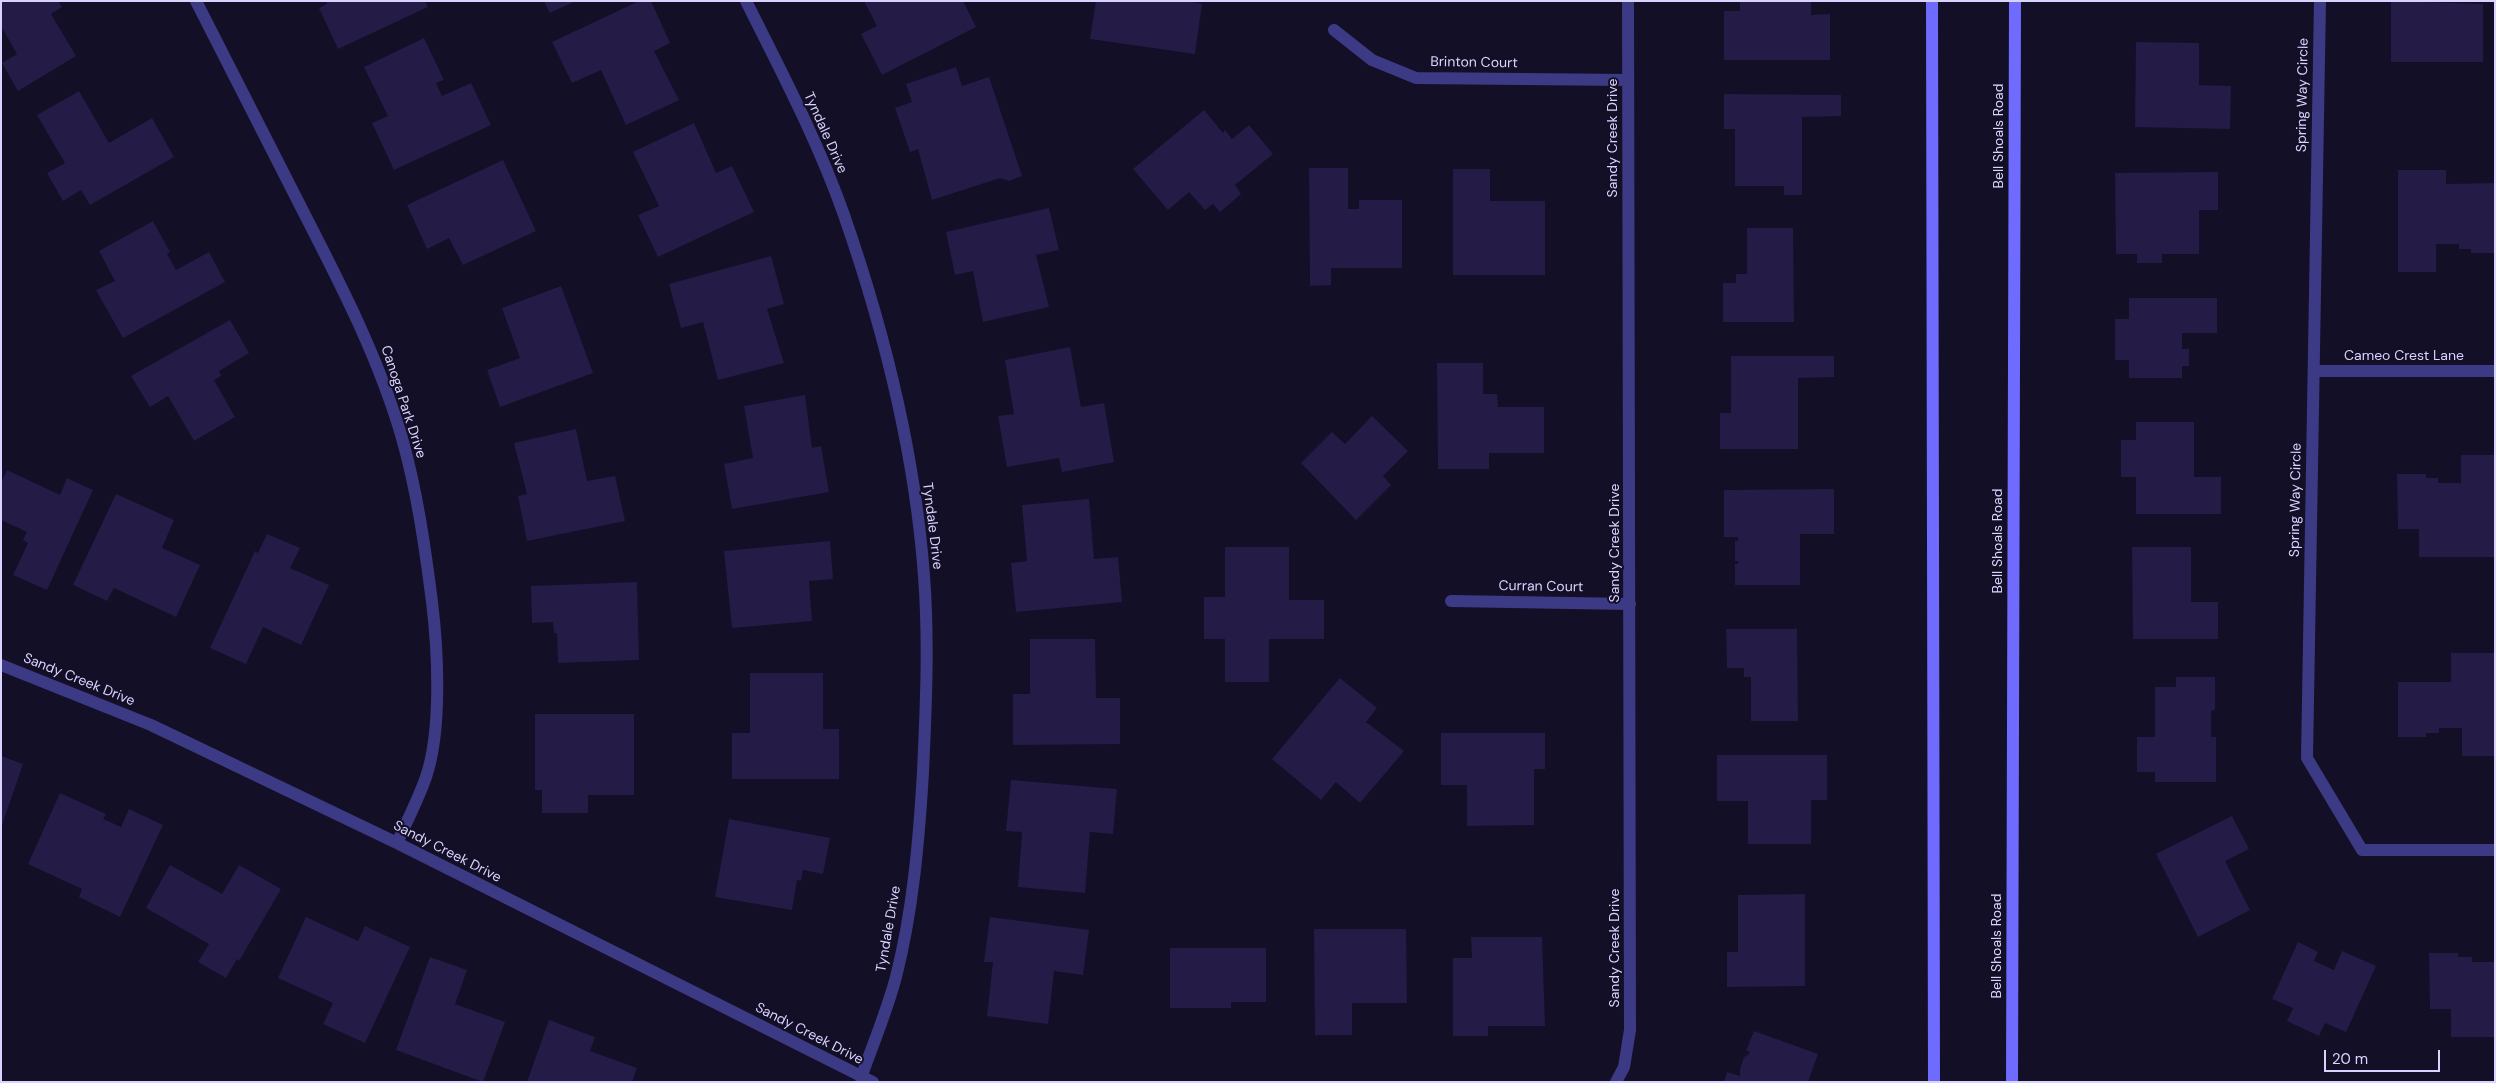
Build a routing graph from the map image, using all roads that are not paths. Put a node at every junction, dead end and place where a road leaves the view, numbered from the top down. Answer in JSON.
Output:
{"nodes":[{"id":1,"x":196,"y":1,"type":"edge"},
{"id":2,"x":746,"y":1,"type":"edge"},
{"id":3,"x":1628,"y":1,"type":"edge"},
{"id":4,"x":1932,"y":1,"type":"edge"},
{"id":5,"x":2015,"y":1,"type":"edge"},
{"id":6,"x":2320,"y":1,"type":"edge"},
{"id":7,"x":1334,"y":30,"type":"dead end"},
{"id":8,"x":1628,"y":80,"type":"junction"},
{"id":9,"x":2314,"y":371,"type":"junction"},
{"id":10,"x":2495,"y":371,"type":"edge"},
{"id":11,"x":1451,"y":600,"type":"dead end"},
{"id":12,"x":1630,"y":604,"type":"junction"},
{"id":13,"x":1,"y":665,"type":"edge"},
{"id":14,"x":397,"y":843,"type":"junction"},
{"id":15,"x":2495,"y":850,"type":"edge"},
{"id":16,"x":867,"y":1080,"type":"edge"},
{"id":17,"x":1616,"y":1082,"type":"edge"},
{"id":18,"x":1934,"y":1082,"type":"edge"},
{"id":19,"x":2012,"y":1082,"type":"edge"}],
"edges":[{"from":1,"to":14,"type":"street","name":"Canoga Park Drive"},
{"from":2,"to":16,"type":"street","name":"Tyndale Drive"},
{"from":3,"to":8,"type":"street","name":"Sandy Creek Drive"},
{"from":4,"to":18,"type":"main road"},
{"from":5,"to":19,"type":"main road","name":"Bell Shoals Road"},
{"from":6,"to":9,"type":"street","name":"Spring Way Circle"},
{"from":7,"to":8,"type":"street","name":"Brinton Court"},
{"from":8,"to":12,"type":"street","name":"Sandy Creek Drive"},
{"from":9,"to":10,"type":"street","name":"Cameo Crest Lane"},
{"from":9,"to":15,"type":"street","name":"Spring Way Circle"},
{"from":11,"to":12,"type":"street","name":"Curran Court"},
{"from":12,"to":17,"type":"street","name":"Sandy Creek Drive"},
{"from":13,"to":14,"type":"street","name":"Sandy Creek Drive"},
{"from":14,"to":16,"type":"street","name":"Sandy Creek Drive"}]}
